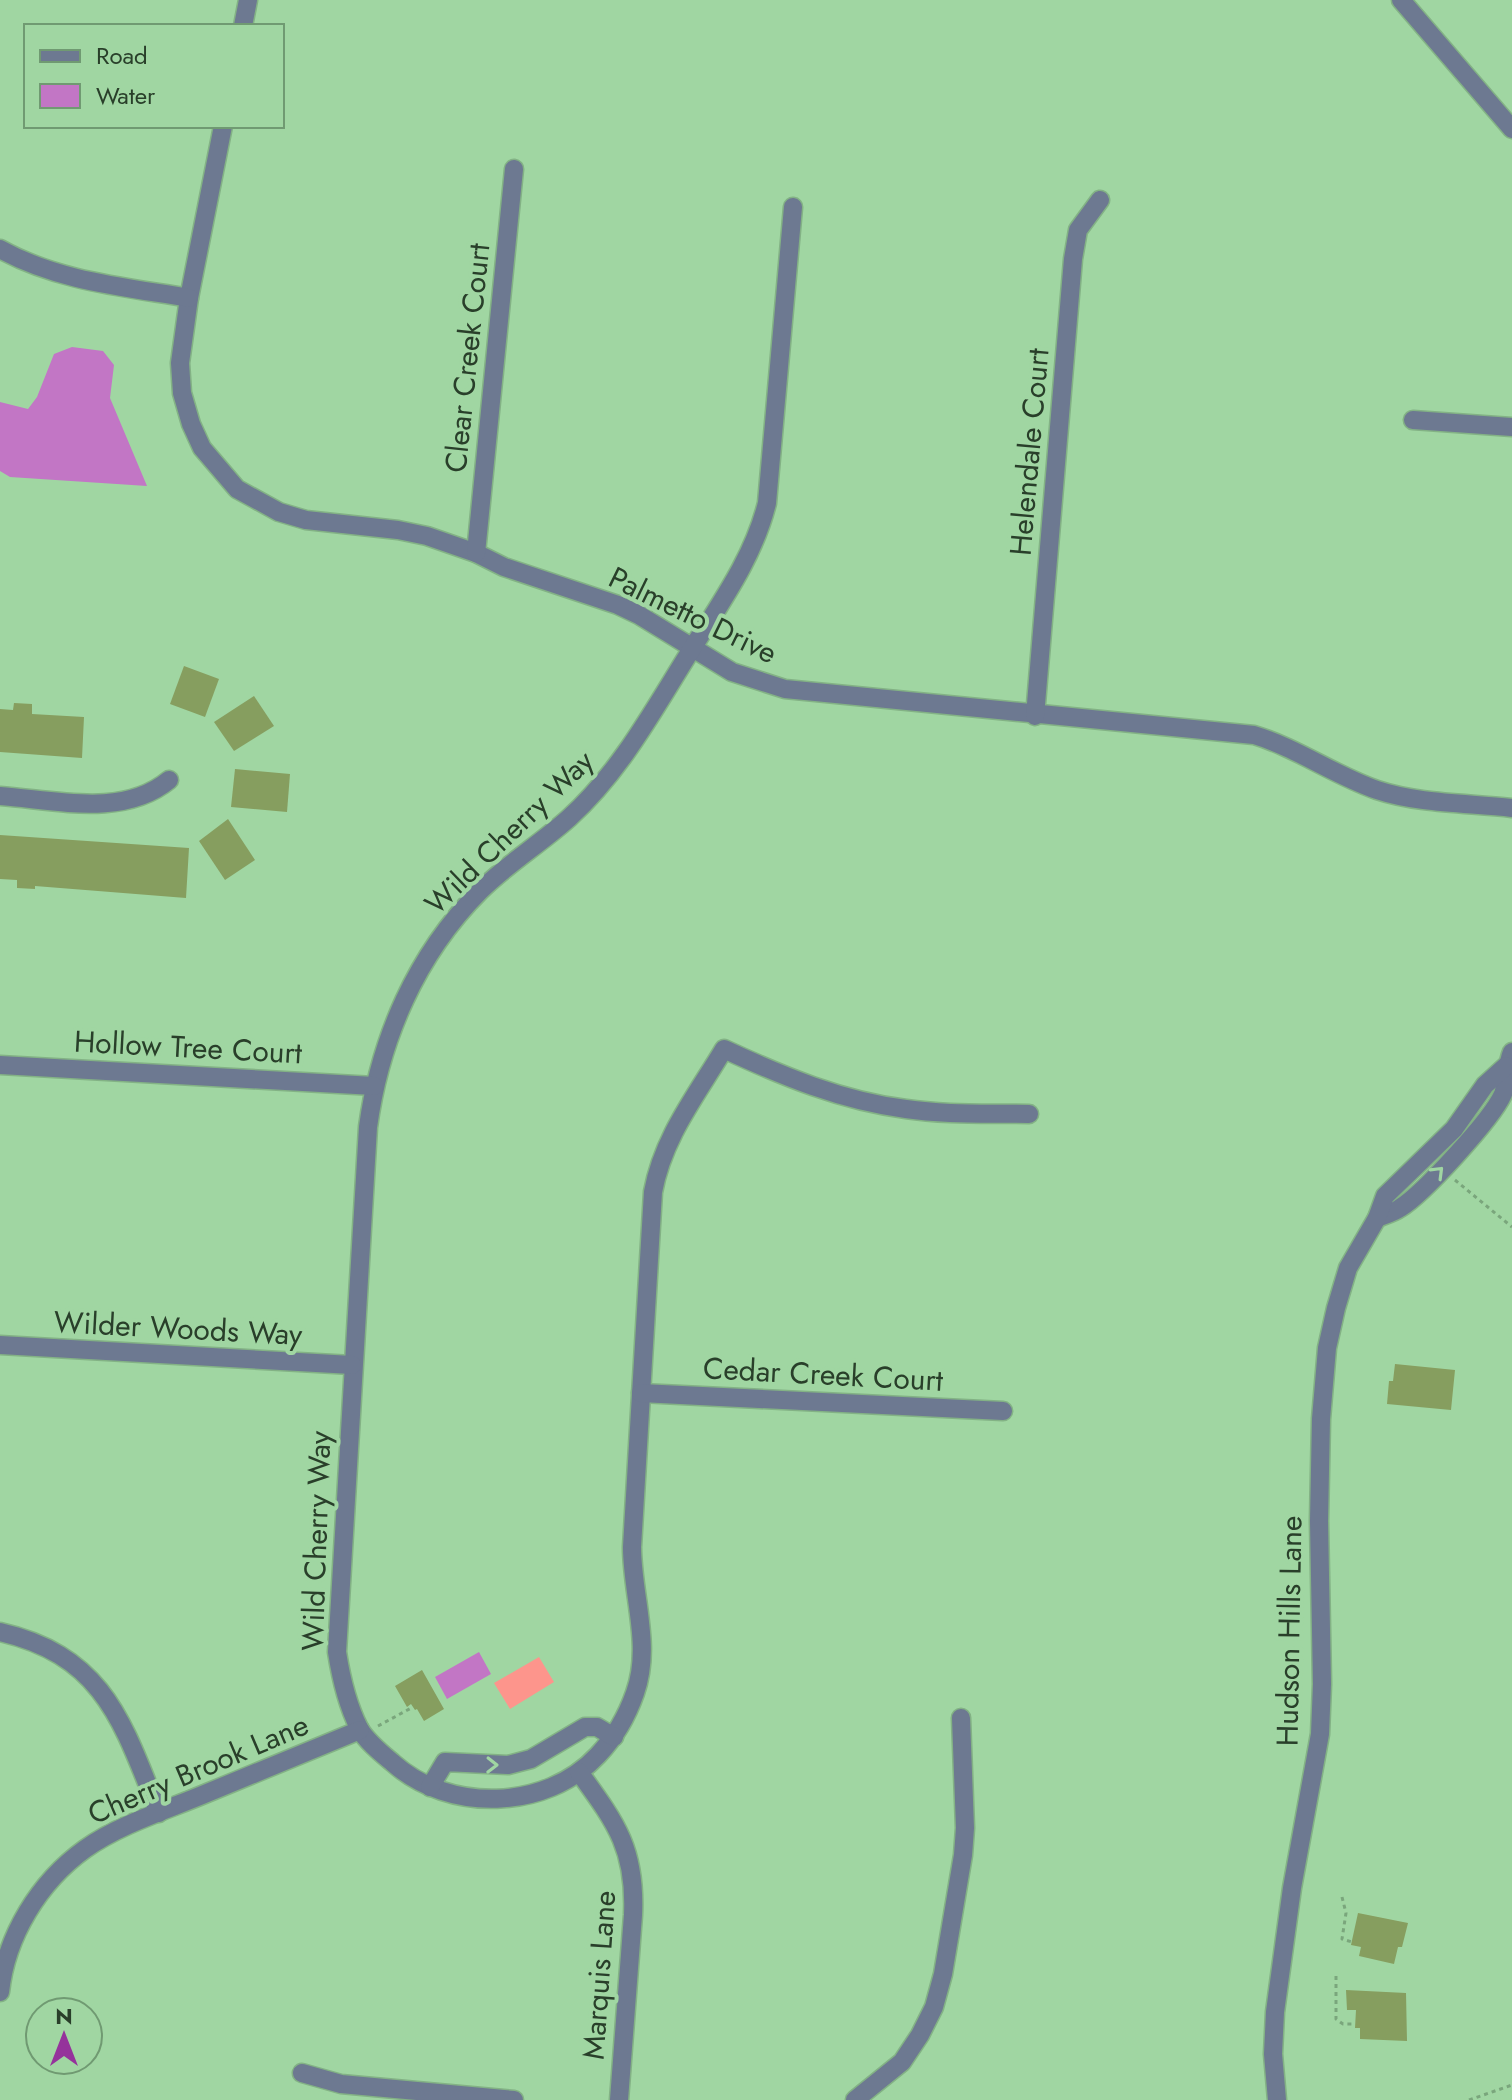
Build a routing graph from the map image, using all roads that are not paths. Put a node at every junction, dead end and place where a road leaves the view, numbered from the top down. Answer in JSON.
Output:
{"nodes":[{"id":1,"x":248,"y":0,"type":"edge"},
{"id":2,"x":1401,"y":0,"type":"edge"},
{"id":3,"x":243,"y":24,"type":"edge"},
{"id":4,"x":223,"y":128,"type":"edge"},
{"id":5,"x":1512,"y":129,"type":"edge"},
{"id":6,"x":514,"y":169,"type":"dead end"},
{"id":7,"x":1100,"y":200,"type":"dead end"},
{"id":8,"x":793,"y":207,"type":"dead end"},
{"id":9,"x":0,"y":249,"type":"edge"},
{"id":10,"x":189,"y":298,"type":"junction"},
{"id":11,"x":1413,"y":420,"type":"dead end"},
{"id":12,"x":1512,"y":427,"type":"edge"},
{"id":13,"x":476,"y":553,"type":"junction"},
{"id":14,"x":692,"y":649,"type":"junction"},
{"id":15,"x":1035,"y":716,"type":"junction"},
{"id":16,"x":169,"y":780,"type":"dead end"},
{"id":17,"x":0,"y":796,"type":"edge"},
{"id":18,"x":1512,"y":808,"type":"edge"},
{"id":19,"x":1509,"y":1059,"type":"edge"},
{"id":20,"x":0,"y":1065,"type":"edge"},
{"id":21,"x":374,"y":1086,"type":"junction"},
{"id":22,"x":1029,"y":1114,"type":"dead end"},
{"id":23,"x":0,"y":1345,"type":"edge"},
{"id":24,"x":352,"y":1365,"type":"junction"},
{"id":25,"x":641,"y":1393,"type":"junction"},
{"id":26,"x":1003,"y":1411,"type":"dead end"},
{"id":27,"x":0,"y":1632,"type":"edge"},
{"id":28,"x":961,"y":1718,"type":"dead end"},
{"id":29,"x":367,"y":1729,"type":"junction"},
{"id":30,"x":614,"y":1737,"type":"junction"},
{"id":31,"x":579,"y":1772,"type":"junction"},
{"id":32,"x":430,"y":1787,"type":"junction"},
{"id":33,"x":159,"y":1813,"type":"junction"},
{"id":34,"x":0,"y":1992,"type":"edge"},
{"id":35,"x":302,"y":2073,"type":"dead end"},
{"id":36,"x":514,"y":2100,"type":"edge"},
{"id":37,"x":619,"y":2100,"type":"edge"},
{"id":38,"x":855,"y":2100,"type":"edge"},
{"id":39,"x":1277,"y":2100,"type":"edge"}],
"edges":[{"from":1,"to":3,"type":"street"},
{"from":2,"to":5,"type":"street"},
{"from":4,"to":10,"type":"street","name":"Palmetto Drive"},
{"from":6,"to":13,"type":"street","name":"Clear Creek Court"},
{"from":7,"to":15,"type":"street","name":"Helendale Court"},
{"from":8,"to":14,"type":"street","name":"Wild Cherry Way"},
{"from":9,"to":10,"type":"street"},
{"from":10,"to":13,"type":"street","name":"Palmetto Drive"},
{"from":11,"to":12,"type":"street"},
{"from":13,"to":14,"type":"street","name":"Palmetto Drive"},
{"from":14,"to":15,"type":"street","name":"Palmetto Drive"},
{"from":14,"to":21,"type":"street","name":"Wild Cherry Way"},
{"from":15,"to":18,"type":"street","name":"Palmetto Drive"},
{"from":16,"to":17,"type":"street"},
{"from":19,"to":39,"type":"street","name":"Hudson Hills Lane"},
{"from":20,"to":21,"type":"street","name":"Hollow Tree Court"},
{"from":21,"to":24,"type":"street","name":"Wild Cherry Way"},
{"from":22,"to":25,"type":"street","name":"Wild Cherry Way"},
{"from":23,"to":24,"type":"street","name":"Wilder Woods Way"},
{"from":24,"to":29,"type":"street","name":"Wild Cherry Way"},
{"from":25,"to":26,"type":"street","name":"Cedar Creek Court"},
{"from":25,"to":30,"type":"street","name":"Wild Cherry Way"},
{"from":27,"to":33,"type":"street"},
{"from":28,"to":38,"type":"street"},
{"from":29,"to":32,"type":"street","name":"Wild Cherry Way"},
{"from":29,"to":33,"type":"street","name":"Cherry Brook Lane"},
{"from":30,"to":31,"type":"street","name":"Wild Cherry Way"},
{"from":32,"to":30,"type":"street","one_way":true},
{"from":31,"to":32,"type":"street","name":"Wild Cherry Way"},
{"from":31,"to":37,"type":"street","name":"Marquis Lane"},
{"from":33,"to":34,"type":"street","name":"Cherry Brook Lane"},
{"from":35,"to":36,"type":"street"}]}
